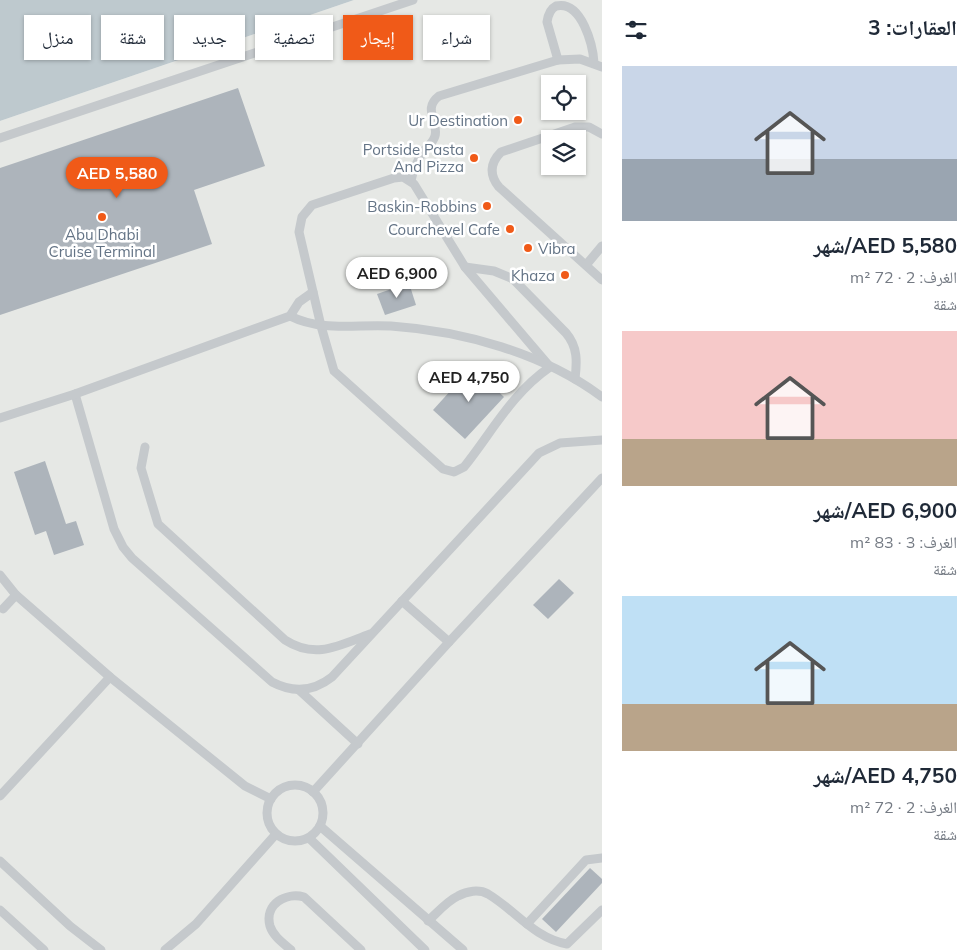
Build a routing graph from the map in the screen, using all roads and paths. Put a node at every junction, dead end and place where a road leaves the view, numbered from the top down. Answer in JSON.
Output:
{"nodes":[{"id":1,"x":413,"y":0,"type":"edge"},
{"id":2,"x":558,"y":60,"type":"junction"},
{"id":3,"x":598,"y":65,"type":"edge"},
{"id":4,"x":602,"y":134,"type":"edge"},
{"id":5,"x":0,"y":138,"type":"edge"},
{"id":6,"x":411,"y":181,"type":"junction"},
{"id":7,"x":602,"y":246,"type":"edge"},
{"id":8,"x":586,"y":265,"type":"junction"},
{"id":9,"x":465,"y":267,"type":"junction"},
{"id":10,"x":602,"y":280,"type":"edge"},
{"id":11,"x":313,"y":292,"type":"junction"},
{"id":12,"x":290,"y":316,"type":"junction"},
{"id":13,"x":321,"y":326,"type":"junction"},
{"id":14,"x":550,"y":367,"type":"junction"},
{"id":15,"x":575,"y":379,"type":"junction"},
{"id":16,"x":75,"y":394,"type":"junction"},
{"id":17,"x":602,"y":397,"type":"edge"},
{"id":18,"x":0,"y":418,"type":"edge"},
{"id":19,"x":602,"y":440,"type":"edge"},
{"id":20,"x":145,"y":447,"type":"dead end"},
{"id":21,"x":602,"y":478,"type":"edge"},
{"id":22,"x":0,"y":575,"type":"edge"},
{"id":23,"x":16,"y":595,"type":"junction"},
{"id":24,"x":402,"y":601,"type":"junction"},
{"id":25,"x":3,"y":609,"type":"dead end"},
{"id":26,"x":373,"y":633,"type":"junction"},
{"id":27,"x":449,"y":642,"type":"junction"},
{"id":28,"x":110,"y":676,"type":"junction"},
{"id":29,"x":299,"y":690,"type":"junction"},
{"id":30,"x":358,"y":744,"type":"junction"},
{"id":31,"x":313,"y":792,"type":"junction"},
{"id":32,"x":0,"y":796,"type":"edge"},
{"id":33,"x":271,"y":799,"type":"junction"},
{"id":34,"x":320,"y":826,"type":"junction"},
{"id":35,"x":276,"y":834,"type":"junction"},
{"id":36,"x":309,"y":838,"type":"junction"},
{"id":37,"x":602,"y":858,"type":"edge"},
{"id":38,"x":0,"y":862,"type":"edge"},
{"id":39,"x":0,"y":910,"type":"edge"},
{"id":40,"x":602,"y":910,"type":"edge"},
{"id":41,"x":428,"y":921,"type":"junction"},
{"id":42,"x":527,"y":924,"type":"junction"},
{"id":43,"x":420,"y":948,"type":"edge"},
{"id":44,"x":44,"y":950,"type":"edge"},
{"id":45,"x":101,"y":950,"type":"edge"},
{"id":46,"x":165,"y":950,"type":"edge"},
{"id":47,"x":291,"y":950,"type":"edge"},
{"id":48,"x":360,"y":950,"type":"edge"},
{"id":49,"x":463,"y":950,"type":"edge"}],
"edges":[{"from":1,"to":5,"type":"lane"},
{"from":2,"to":3,"type":"lane"},
{"from":2,"to":3,"type":"lane"},
{"from":2,"to":6,"type":"lane"},
{"from":4,"to":8,"type":"lane"},
{"from":6,"to":9,"type":"lane"},
{"from":6,"to":11,"type":"lane"},
{"from":7,"to":8,"type":"lane"},
{"from":8,"to":10,"type":"lane"},
{"from":9,"to":14,"type":"lane"},
{"from":9,"to":15,"type":"lane"},
{"from":11,"to":12,"type":"lane"},
{"from":11,"to":13,"type":"lane"},
{"from":12,"to":13,"type":"lane"},
{"from":12,"to":16,"type":"lane"},
{"from":13,"to":14,"type":"lane"},
{"from":13,"to":14,"type":"lane"},
{"from":14,"to":15,"type":"lane"},
{"from":15,"to":17,"type":"lane"},
{"from":16,"to":18,"type":"lane"},
{"from":16,"to":29,"type":"lane"},
{"from":19,"to":24,"type":"lane"},
{"from":20,"to":26,"type":"lane"},
{"from":21,"to":27,"type":"lane"},
{"from":22,"to":23,"type":"lane"},
{"from":23,"to":25,"type":"lane"},
{"from":23,"to":28,"type":"lane"},
{"from":24,"to":26,"type":"lane"},
{"from":24,"to":27,"type":"lane"},
{"from":26,"to":29,"type":"lane"},
{"from":27,"to":30,"type":"lane"},
{"from":28,"to":32,"type":"lane"},
{"from":28,"to":33,"type":"lane"},
{"from":29,"to":30,"type":"lane"},
{"from":30,"to":31,"type":"lane"},
{"from":31,"to":33,"type":"lane"},
{"from":31,"to":34,"type":"lane"},
{"from":33,"to":35,"type":"lane"},
{"from":34,"to":36,"type":"lane"},
{"from":34,"to":41,"type":"lane"},
{"from":35,"to":36,"type":"lane"},
{"from":35,"to":46,"type":"lane"},
{"from":36,"to":43,"type":"lane"},
{"from":37,"to":42,"type":"lane"},
{"from":38,"to":45,"type":"lane"},
{"from":39,"to":44,"type":"lane"},
{"from":40,"to":42,"type":"lane"},
{"from":41,"to":42,"type":"lane"},
{"from":41,"to":49,"type":"lane"},
{"from":47,"to":48,"type":"lane"}]}
